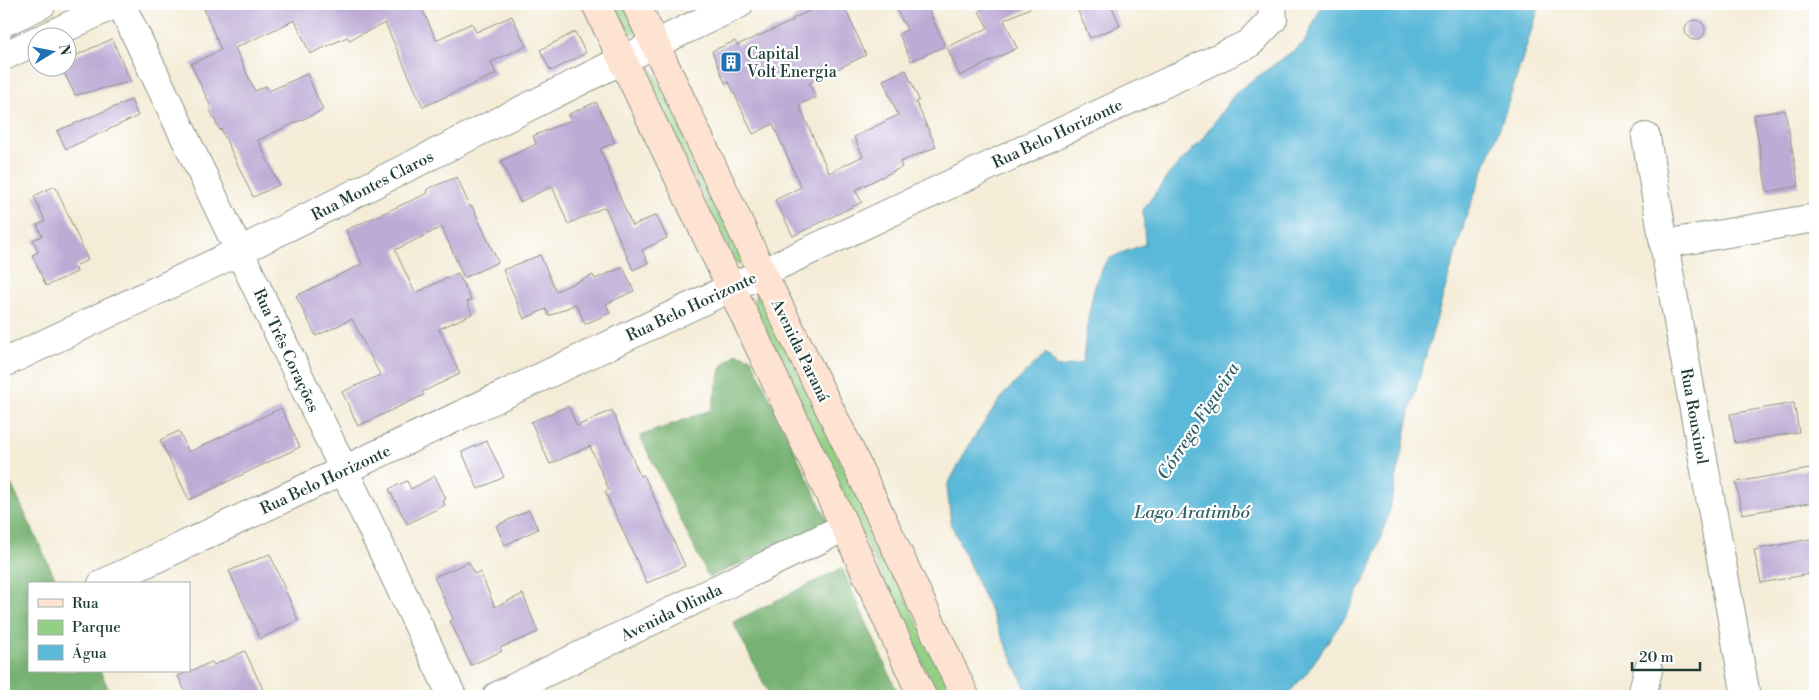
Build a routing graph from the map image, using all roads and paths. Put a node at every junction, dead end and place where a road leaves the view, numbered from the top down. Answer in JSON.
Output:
{"nodes":[{"id":1,"x":42,"y":4,"type":"edge"},
{"id":2,"x":115,"y":4,"type":"edge"},
{"id":3,"x":121,"y":4,"type":"edge"},
{"id":4,"x":596,"y":4,"type":"edge"},
{"id":5,"x":636,"y":4,"type":"edge"},
{"id":6,"x":739,"y":4,"type":"edge"},
{"id":7,"x":1273,"y":11,"type":"edge"},
{"id":8,"x":4,"y":22,"type":"edge"},
{"id":9,"x":65,"y":28,"type":"edge"},
{"id":10,"x":655,"y":43,"type":"junction"},
{"id":11,"x":28,"y":45,"type":"edge"},
{"id":12,"x":4,"y":56,"type":"edge"},
{"id":13,"x":622,"y":60,"type":"junction"},
{"id":14,"x":1646,"y":136,"type":"dead end"},
{"id":15,"x":1815,"y":218,"type":"edge"},
{"id":16,"x":1664,"y":244,"type":"junction"},
{"id":17,"x":240,"y":251,"type":"junction"},
{"id":18,"x":762,"y":272,"type":"junction"},
{"id":19,"x":730,"y":287,"type":"junction"},
{"id":20,"x":4,"y":364,"type":"edge"},
{"id":21,"x":344,"y":470,"type":"junction"},
{"id":22,"x":845,"y":527,"type":"junction"},
{"id":23,"x":106,"y":582,"type":"edge"},
{"id":24,"x":452,"y":696,"type":"edge"},
{"id":25,"x":497,"y":696,"type":"edge"},
{"id":26,"x":922,"y":696,"type":"edge"},
{"id":27,"x":965,"y":696,"type":"edge"},
{"id":28,"x":1746,"y":696,"type":"edge"}],
"edges":[{"from":1,"to":8,"type":"street"},
{"from":2,"to":9,"type":"street"},
{"from":3,"to":17,"type":"street","name":"Rua Três Corações"},
{"from":4,"to":13,"type":"main road"},
{"from":5,"to":10,"type":"main road","name":"Avenida Paraná"},
{"from":6,"to":10,"type":"street","name":"Rua Montes Claros"},
{"from":7,"to":18,"type":"street","name":"Rua Belo Horizonte"},
{"from":10,"to":13,"type":"street","name":"Rua Montes Claros"},
{"from":10,"to":18,"type":"main road","name":"Avenida Paraná"},
{"from":11,"to":12,"type":"street"},
{"from":13,"to":17,"type":"street","name":"Rua Montes Claros"},
{"from":13,"to":19,"type":"main road"},
{"from":14,"to":16,"type":"street","name":"Rua Rouxinol"},
{"from":15,"to":16,"type":"street"},
{"from":16,"to":28,"type":"street","name":"Rua Rouxinol"},
{"from":17,"to":20,"type":"street","name":"Rua Montes Claros"},
{"from":17,"to":21,"type":"street","name":"Rua Três Corações"},
{"from":18,"to":19,"type":"street","name":"Rua Belo Horizonte"},
{"from":18,"to":27,"type":"main road","name":"Avenida Paraná"},
{"from":19,"to":21,"type":"street","name":"Rua Belo Horizonte"},
{"from":19,"to":22,"type":"main road"},
{"from":21,"to":23,"type":"street","name":"Rua Belo Horizonte"},
{"from":21,"to":24,"type":"street","name":"Rua Três Corações"},
{"from":22,"to":25,"type":"street","name":"Avenida Olinda"},
{"from":22,"to":26,"type":"main road"}]}
